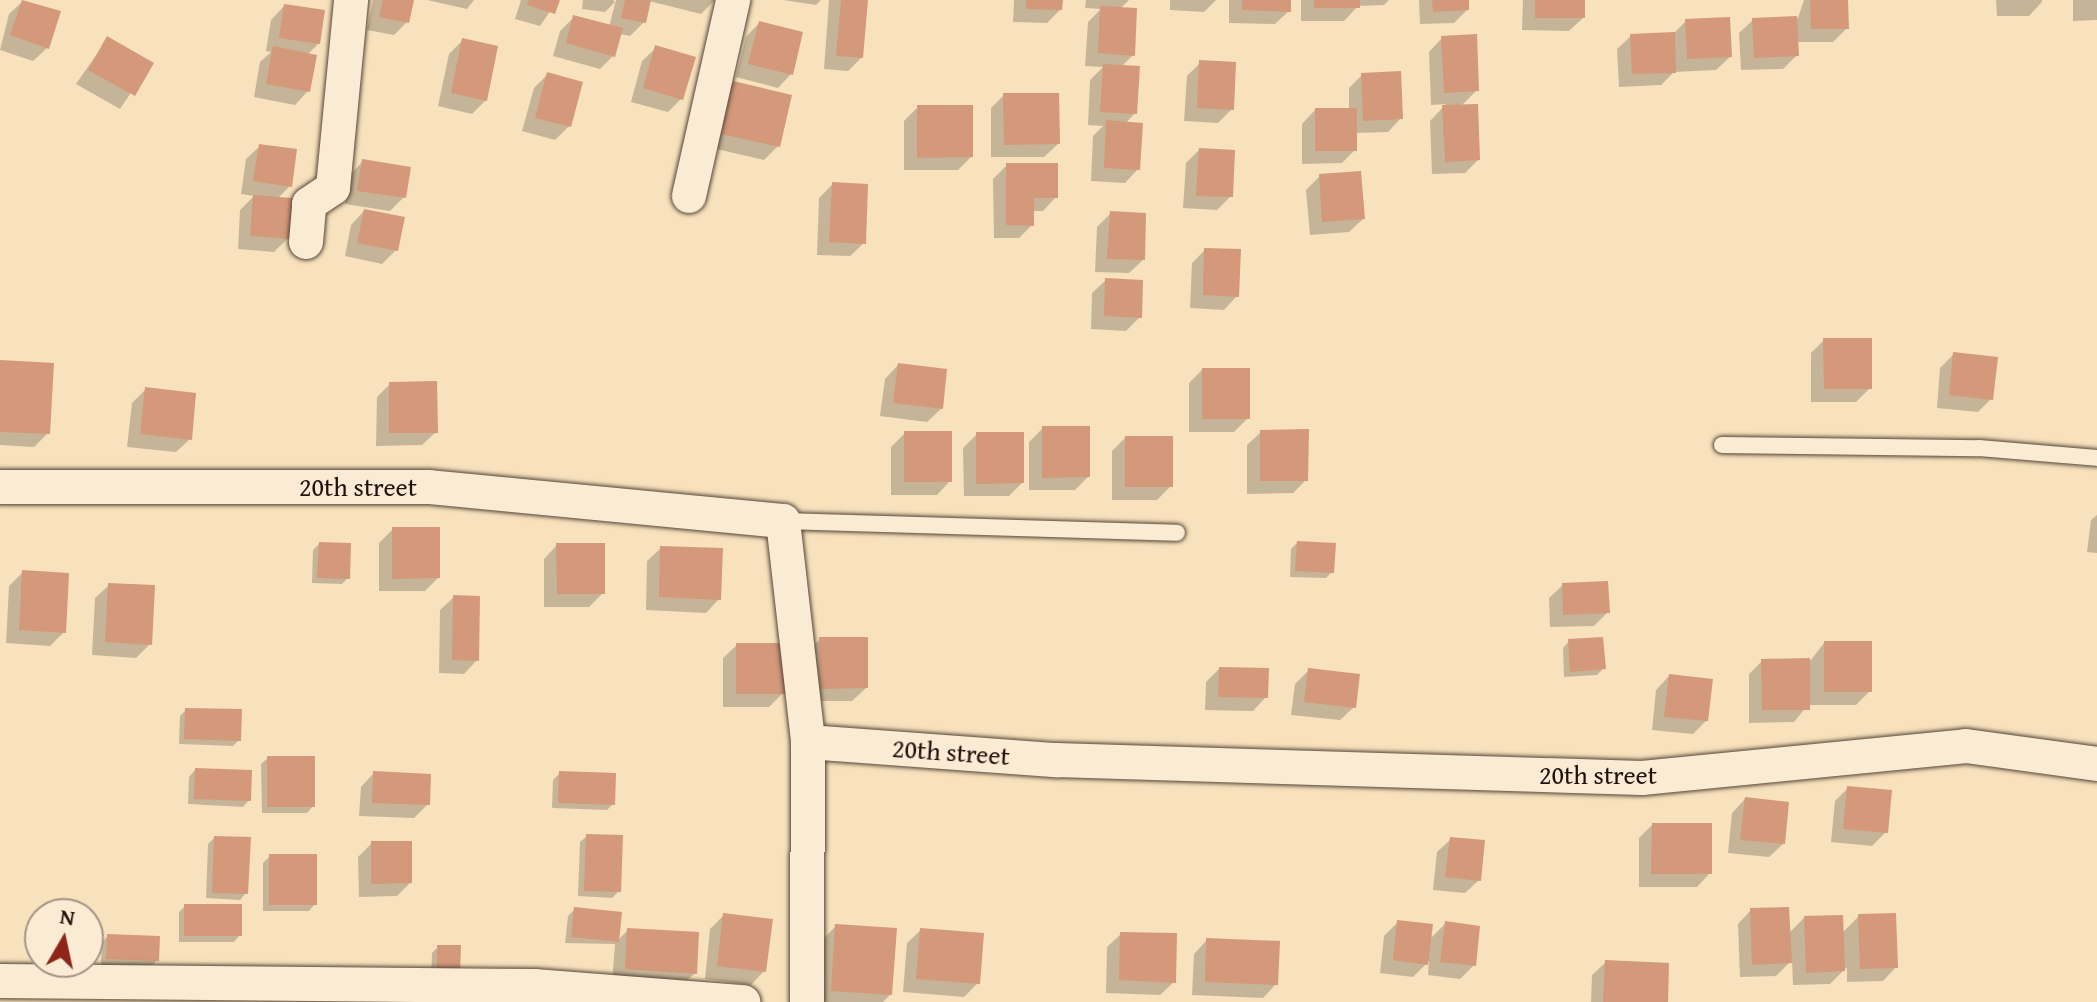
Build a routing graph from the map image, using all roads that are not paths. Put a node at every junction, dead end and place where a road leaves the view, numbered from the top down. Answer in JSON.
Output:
{"nodes":[{"id":1,"x":351,"y":0,"type":"edge"},
{"id":2,"x":733,"y":0,"type":"edge"},
{"id":3,"x":689,"y":196,"type":"dead end"},
{"id":4,"x":306,"y":242,"type":"dead end"},
{"id":5,"x":1722,"y":445,"type":"dead end"},
{"id":6,"x":2097,"y":458,"type":"edge"},
{"id":7,"x":0,"y":487,"type":"edge"},
{"id":8,"x":783,"y":521,"type":"junction"},
{"id":9,"x":1177,"y":533,"type":"dead end"},
{"id":10,"x":808,"y":742,"type":"junction"},
{"id":11,"x":2097,"y":764,"type":"edge"},
{"id":12,"x":0,"y":981,"type":"edge"},
{"id":13,"x":743,"y":1002,"type":"edge"},
{"id":14,"x":807,"y":1002,"type":"edge"}],
"edges":[{"from":1,"to":4,"type":"street"},
{"from":2,"to":3,"type":"street"},
{"from":5,"to":6,"type":"lane"},
{"from":7,"to":8,"type":"street","name":"20th street"},
{"from":8,"to":9,"type":"lane"},
{"from":8,"to":10,"type":"street"},
{"from":10,"to":11,"type":"street","name":"20th street"},
{"from":10,"to":14,"type":"street"},
{"from":12,"to":13,"type":"street"}]}
